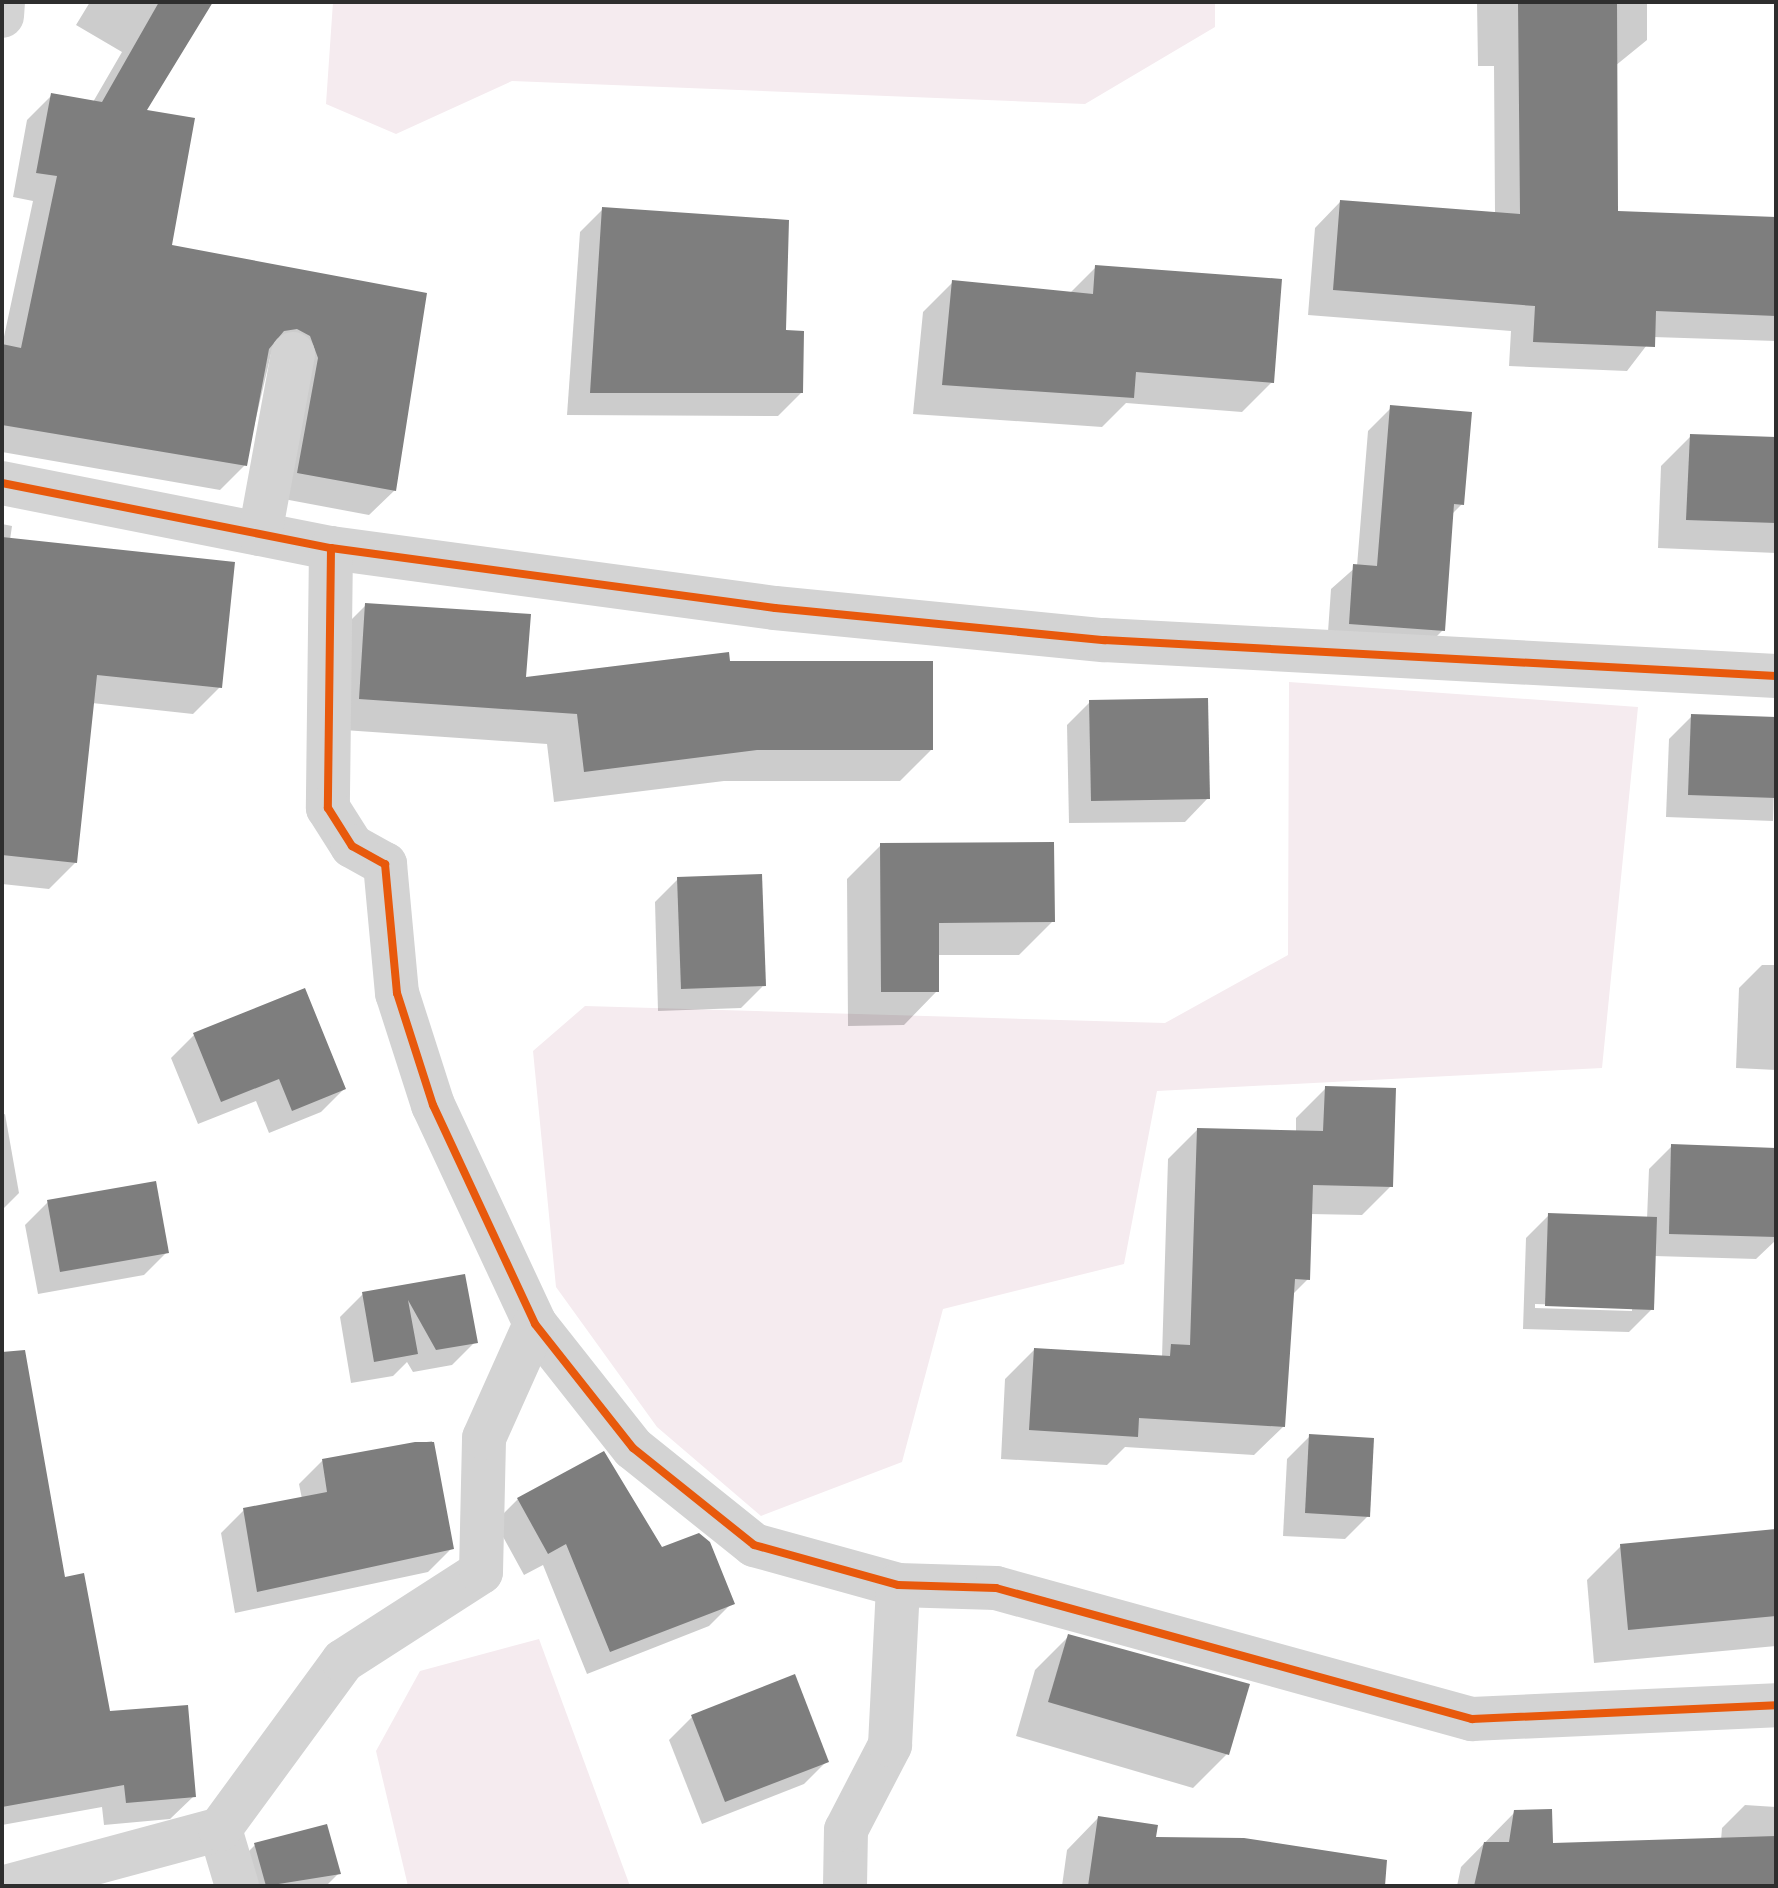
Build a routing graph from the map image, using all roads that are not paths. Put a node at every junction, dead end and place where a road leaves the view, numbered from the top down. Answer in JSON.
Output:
{"nodes":[{"id":1,"x":3,"y":2,"type":"edge"},
{"id":2,"x":2,"y":16,"type":"edge"},
{"id":3,"x":293,"y":354,"type":"dead end"},
{"id":4,"x":2,"y":483,"type":"edge"},
{"id":5,"x":260,"y":534,"type":"junction"},
{"id":6,"x":331,"y":548,"type":"junction"},
{"id":7,"x":1776,"y":676,"type":"edge"},
{"id":8,"x":535,"y":1324,"type":"junction"},
{"id":9,"x":898,"y":1585,"type":"junction"},
{"id":10,"x":1776,"y":1705,"type":"edge"},
{"id":11,"x":220,"y":1829,"type":"junction"},
{"id":12,"x":9,"y":1886,"type":"edge"},
{"id":13,"x":237,"y":1886,"type":"edge"},
{"id":14,"x":845,"y":1886,"type":"edge"}],
"edges":[{"from":1,"to":2,"type":"street"},
{"from":3,"to":5,"type":"street"},
{"from":4,"to":5,"type":"street"},
{"from":5,"to":6,"type":"street"},
{"from":6,"to":7,"type":"street"},
{"from":6,"to":8,"type":"street"},
{"from":8,"to":9,"type":"street"},
{"from":8,"to":11,"type":"street"},
{"from":9,"to":10,"type":"street"},
{"from":9,"to":14,"type":"street"},
{"from":11,"to":12,"type":"street"},
{"from":11,"to":13,"type":"street"}]}
